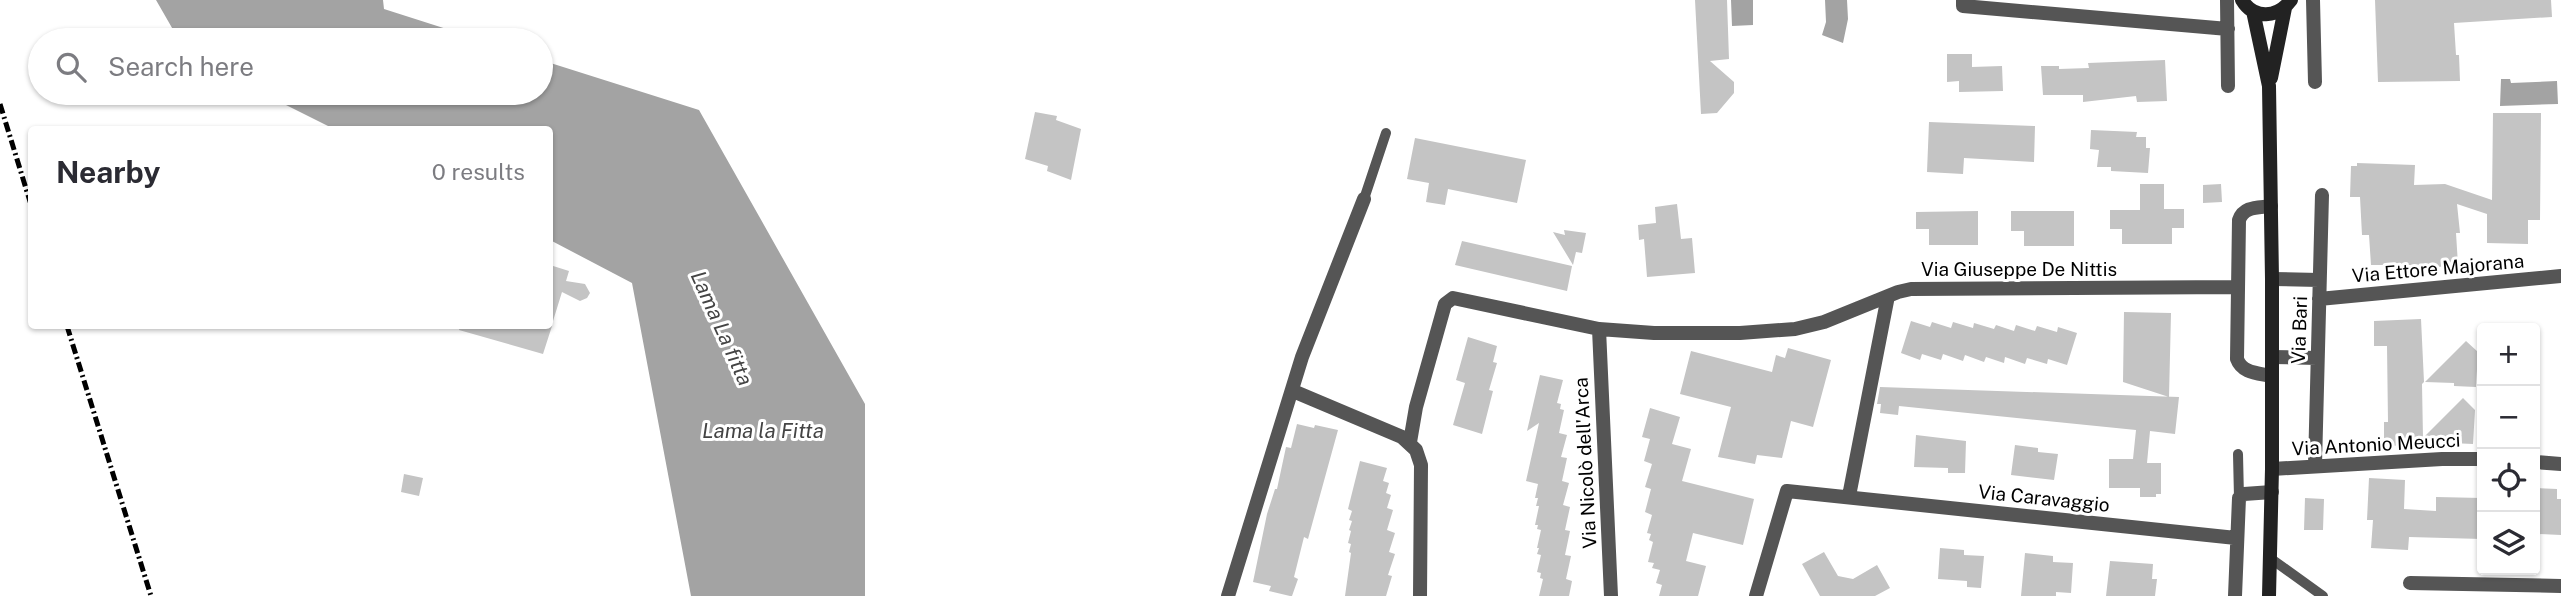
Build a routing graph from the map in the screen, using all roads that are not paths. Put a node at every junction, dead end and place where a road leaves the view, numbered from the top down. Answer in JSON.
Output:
{"nodes":[{"id":1,"x":2227,"y":0,"type":"edge"},
{"id":2,"x":2242,"y":0,"type":"edge"},
{"id":3,"x":2313,"y":0,"type":"edge"},
{"id":4,"x":1963,"y":3,"type":"edge"},
{"id":5,"x":2288,"y":4,"type":"edge"},
{"id":6,"x":2253,"y":11,"type":"junction"},
{"id":7,"x":2228,"y":29,"type":"junction"},
{"id":8,"x":2315,"y":82,"type":"dead end"},
{"id":9,"x":2228,"y":86,"type":"dead end"},
{"id":10,"x":2269,"y":86,"type":"junction"},
{"id":11,"x":1386,"y":132,"type":"dead end"},
{"id":12,"x":2322,"y":195,"type":"dead end"},
{"id":13,"x":1364,"y":199,"type":"joint"},
{"id":14,"x":2271,"y":206,"type":"junction"},
{"id":15,"x":2561,"y":276,"type":"edge"},
{"id":16,"x":2273,"y":279,"type":"junction"},
{"id":17,"x":2319,"y":279,"type":"junction"},
{"id":18,"x":2238,"y":287,"type":"junction"},
{"id":19,"x":1888,"y":296,"type":"junction"},
{"id":20,"x":2319,"y":299,"type":"junction"},
{"id":21,"x":1599,"y":329,"type":"junction"},
{"id":22,"x":2272,"y":357,"type":"junction"},
{"id":23,"x":2317,"y":358,"type":"junction"},
{"id":24,"x":2271,"y":376,"type":"junction"},
{"id":25,"x":1293,"y":391,"type":"junction"},
{"id":26,"x":1410,"y":442,"type":"junction"},
{"id":27,"x":2238,"y":454,"type":"dead end"},
{"id":28,"x":2477,"y":459,"type":"edge"},
{"id":29,"x":2540,"y":462,"type":"edge"},
{"id":30,"x":2561,"y":464,"type":"edge"},
{"id":31,"x":2315,"y":465,"type":"junction"},
{"id":32,"x":2272,"y":469,"type":"junction"},
{"id":33,"x":2272,"y":492,"type":"junction"},
{"id":34,"x":1849,"y":496,"type":"junction"},
{"id":35,"x":2239,"y":498,"type":"junction"},
{"id":36,"x":2236,"y":538,"type":"junction"},
{"id":37,"x":2270,"y":558,"type":"junction"},
{"id":38,"x":2410,"y":583,"type":"dead end"},
{"id":39,"x":2561,"y":586,"type":"edge"},
{"id":40,"x":1228,"y":596,"type":"edge"},
{"id":41,"x":1419,"y":596,"type":"edge"},
{"id":42,"x":1611,"y":596,"type":"edge"},
{"id":43,"x":1756,"y":596,"type":"edge"},
{"id":44,"x":2235,"y":596,"type":"edge"},
{"id":45,"x":2269,"y":596,"type":"edge"},
{"id":46,"x":2323,"y":596,"type":"edge"}],
"edges":[{"from":1,"to":7,"type":"street"},
{"from":2,"to":6,"type":"main road"},
{"from":3,"to":8,"type":"street"},
{"from":4,"to":7,"type":"street"},
{"from":5,"to":6,"type":"main road","name":"Via Bari"},
{"from":5,"to":10,"type":"main road","name":"Via Bari"},
{"from":6,"to":10,"type":"main road","name":"Via Bari"},
{"from":7,"to":9,"type":"street"},
{"from":10,"to":14,"type":"main road","name":"Via Bari"},
{"from":11,"to":13,"type":"lane"},
{"from":12,"to":17,"type":"street","name":"Via Bari"},
{"from":13,"to":25,"type":"street"},
{"from":14,"to":16,"type":"main road","name":"Via Bari"},
{"from":14,"to":18,"type":"street","name":"Via Bari"},
{"from":15,"to":20,"type":"street","name":"Via Ettore Majorana"},
{"from":16,"to":17,"type":"street"},
{"from":16,"to":22,"type":"main road","name":"Via Bari"},
{"from":17,"to":20,"type":"street","name":"Via Bari"},
{"from":18,"to":19,"type":"street","name":"Via Giuseppe De Nittis"},
{"from":18,"to":24,"type":"street","name":"Via Bari"},
{"from":19,"to":21,"type":"street","name":"Via Giuseppe De Nittis"},
{"from":19,"to":34,"type":"street"},
{"from":20,"to":23,"type":"street","name":"Via Bari"},
{"from":21,"to":26,"type":"street","name":"Via Giuseppe De Nittis"},
{"from":21,"to":42,"type":"street","name":"Via Nicolò dell'Arca"},
{"from":22,"to":23,"type":"street"},
{"from":22,"to":24,"type":"main road","name":"Via Bari"},
{"from":23,"to":31,"type":"street","name":"Via Bari"},
{"from":24,"to":32,"type":"main road","name":"Via Bari"},
{"from":25,"to":26,"type":"street"},
{"from":25,"to":40,"type":"street"},
{"from":26,"to":41,"type":"street"},
{"from":27,"to":35,"type":"lane"},
{"from":28,"to":31,"type":"street","name":"Via Antonio Meucci"},
{"from":29,"to":30,"type":"street"},
{"from":31,"to":32,"type":"street","name":"Via Antonio Meucci"},
{"from":32,"to":33,"type":"main road","name":"Via Bari"},
{"from":33,"to":35,"type":"street"},
{"from":33,"to":37,"type":"main road","name":"Via Bari"},
{"from":34,"to":36,"type":"street","name":"Via Caravaggio"},
{"from":34,"to":43,"type":"street","name":"Via Caravaggio"},
{"from":35,"to":36,"type":"street"},
{"from":36,"to":44,"type":"street"},
{"from":37,"to":45,"type":"main road","name":"Via Bari"},
{"from":37,"to":46,"type":"lane"},
{"from":38,"to":39,"type":"street"}]}
